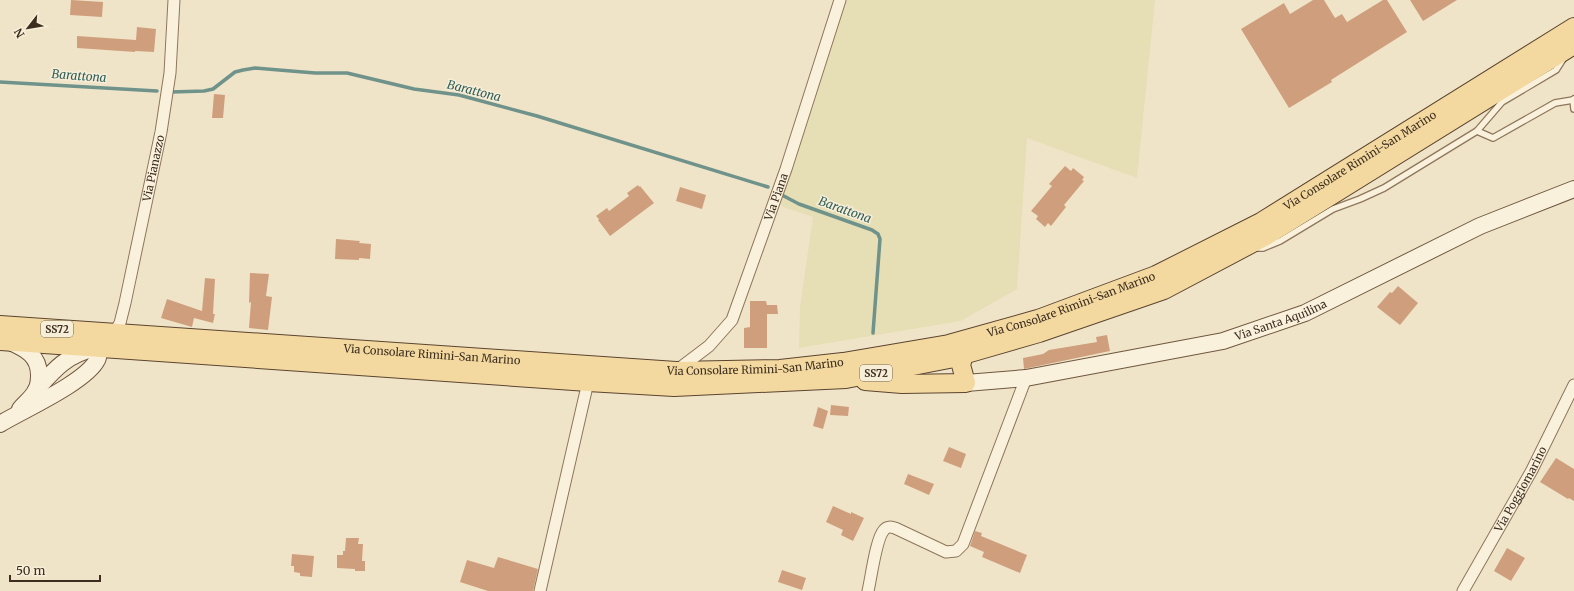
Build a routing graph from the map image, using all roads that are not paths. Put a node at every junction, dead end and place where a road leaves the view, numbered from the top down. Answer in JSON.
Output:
{"nodes":[{"id":1,"x":174,"y":0,"type":"edge"},
{"id":2,"x":840,"y":0,"type":"edge"},
{"id":3,"x":1574,"y":27,"type":"edge"},
{"id":4,"x":1573,"y":45,"type":"edge"},
{"id":5,"x":1573,"y":100,"type":"edge"},
{"id":6,"x":1574,"y":109,"type":"edge"},
{"id":7,"x":1477,"y":131,"type":"junction"},
{"id":8,"x":1574,"y":189,"type":"edge"},
{"id":9,"x":1246,"y":247,"type":"junction"},
{"id":10,"x":0,"y":325,"type":"edge"},
{"id":11,"x":114,"y":333,"type":"junction"},
{"id":12,"x":5,"y":341,"type":"edge"},
{"id":13,"x":99,"y":348,"type":"junction"},
{"id":14,"x":964,"y":369,"type":"junction"},
{"id":15,"x":676,"y":372,"type":"junction"},
{"id":16,"x":1026,"y":378,"type":"junction"},
{"id":17,"x":846,"y":379,"type":"junction"},
{"id":18,"x":588,"y":382,"type":"junction"},
{"id":19,"x":1574,"y":385,"type":"edge"},
{"id":20,"x":36,"y":390,"type":"junction"},
{"id":21,"x":15,"y":415,"type":"junction"},
{"id":22,"x":0,"y":424,"type":"edge"},
{"id":23,"x":540,"y":591,"type":"edge"},
{"id":24,"x":868,"y":591,"type":"edge"},
{"id":25,"x":1463,"y":591,"type":"edge"}],
"edges":[{"from":1,"to":11,"type":"street","name":"Via Pianazzo"},
{"from":2,"to":15,"type":"street","name":"Via Piana"},
{"from":3,"to":15,"type":"main road","name":"Via Consolare Rimini-San Marino","number":"SS72"},
{"from":4,"to":7,"type":"lane"},
{"from":4,"to":9,"type":"main road","name":"Via Consolare Rimini-San Marino","number":"SS72"},
{"from":5,"to":6,"type":"lane"},
{"from":5,"to":7,"type":"lane"},
{"from":7,"to":9,"type":"lane"},
{"from":8,"to":16,"type":"street","name":"Via Santa Aquilina"},
{"from":9,"to":14,"type":"main road","name":"Via Consolare Rimini-San Marino","number":"SS72"},
{"from":10,"to":11,"type":"main road","name":"Via Consolare Rimini-San Marino","number":"SS72"},
{"from":11,"to":13,"type":"street"},
{"from":11,"to":15,"type":"main road","name":"Via Consolare Rimini-San Marino","number":"SS72"},
{"from":12,"to":13,"type":"main road","name":"Via Consolare Rimini-San Marino","number":"SS72"},
{"from":12,"to":20,"type":"street"},
{"from":13,"to":18,"type":"main road","name":"Via Consolare Rimini-San Marino","number":"SS72"},
{"from":13,"to":20,"type":"street"},
{"from":13,"to":21,"type":"street"},
{"from":14,"to":16,"type":"street","name":"Via Santa Aquilina"},
{"from":14,"to":17,"type":"main road","name":"Via Consolare Rimini-San Marino","number":"SS72"},
{"from":14,"to":17,"type":"main road"},
{"from":16,"to":24,"type":"street"},
{"from":17,"to":18,"type":"main road","name":"Via Consolare Rimini-San Marino","number":"SS72"},
{"from":18,"to":23,"type":"street"},
{"from":19,"to":25,"type":"street","name":"Via Poggiomarino"},
{"from":20,"to":21,"type":"street"},
{"from":21,"to":22,"type":"street"}]}
